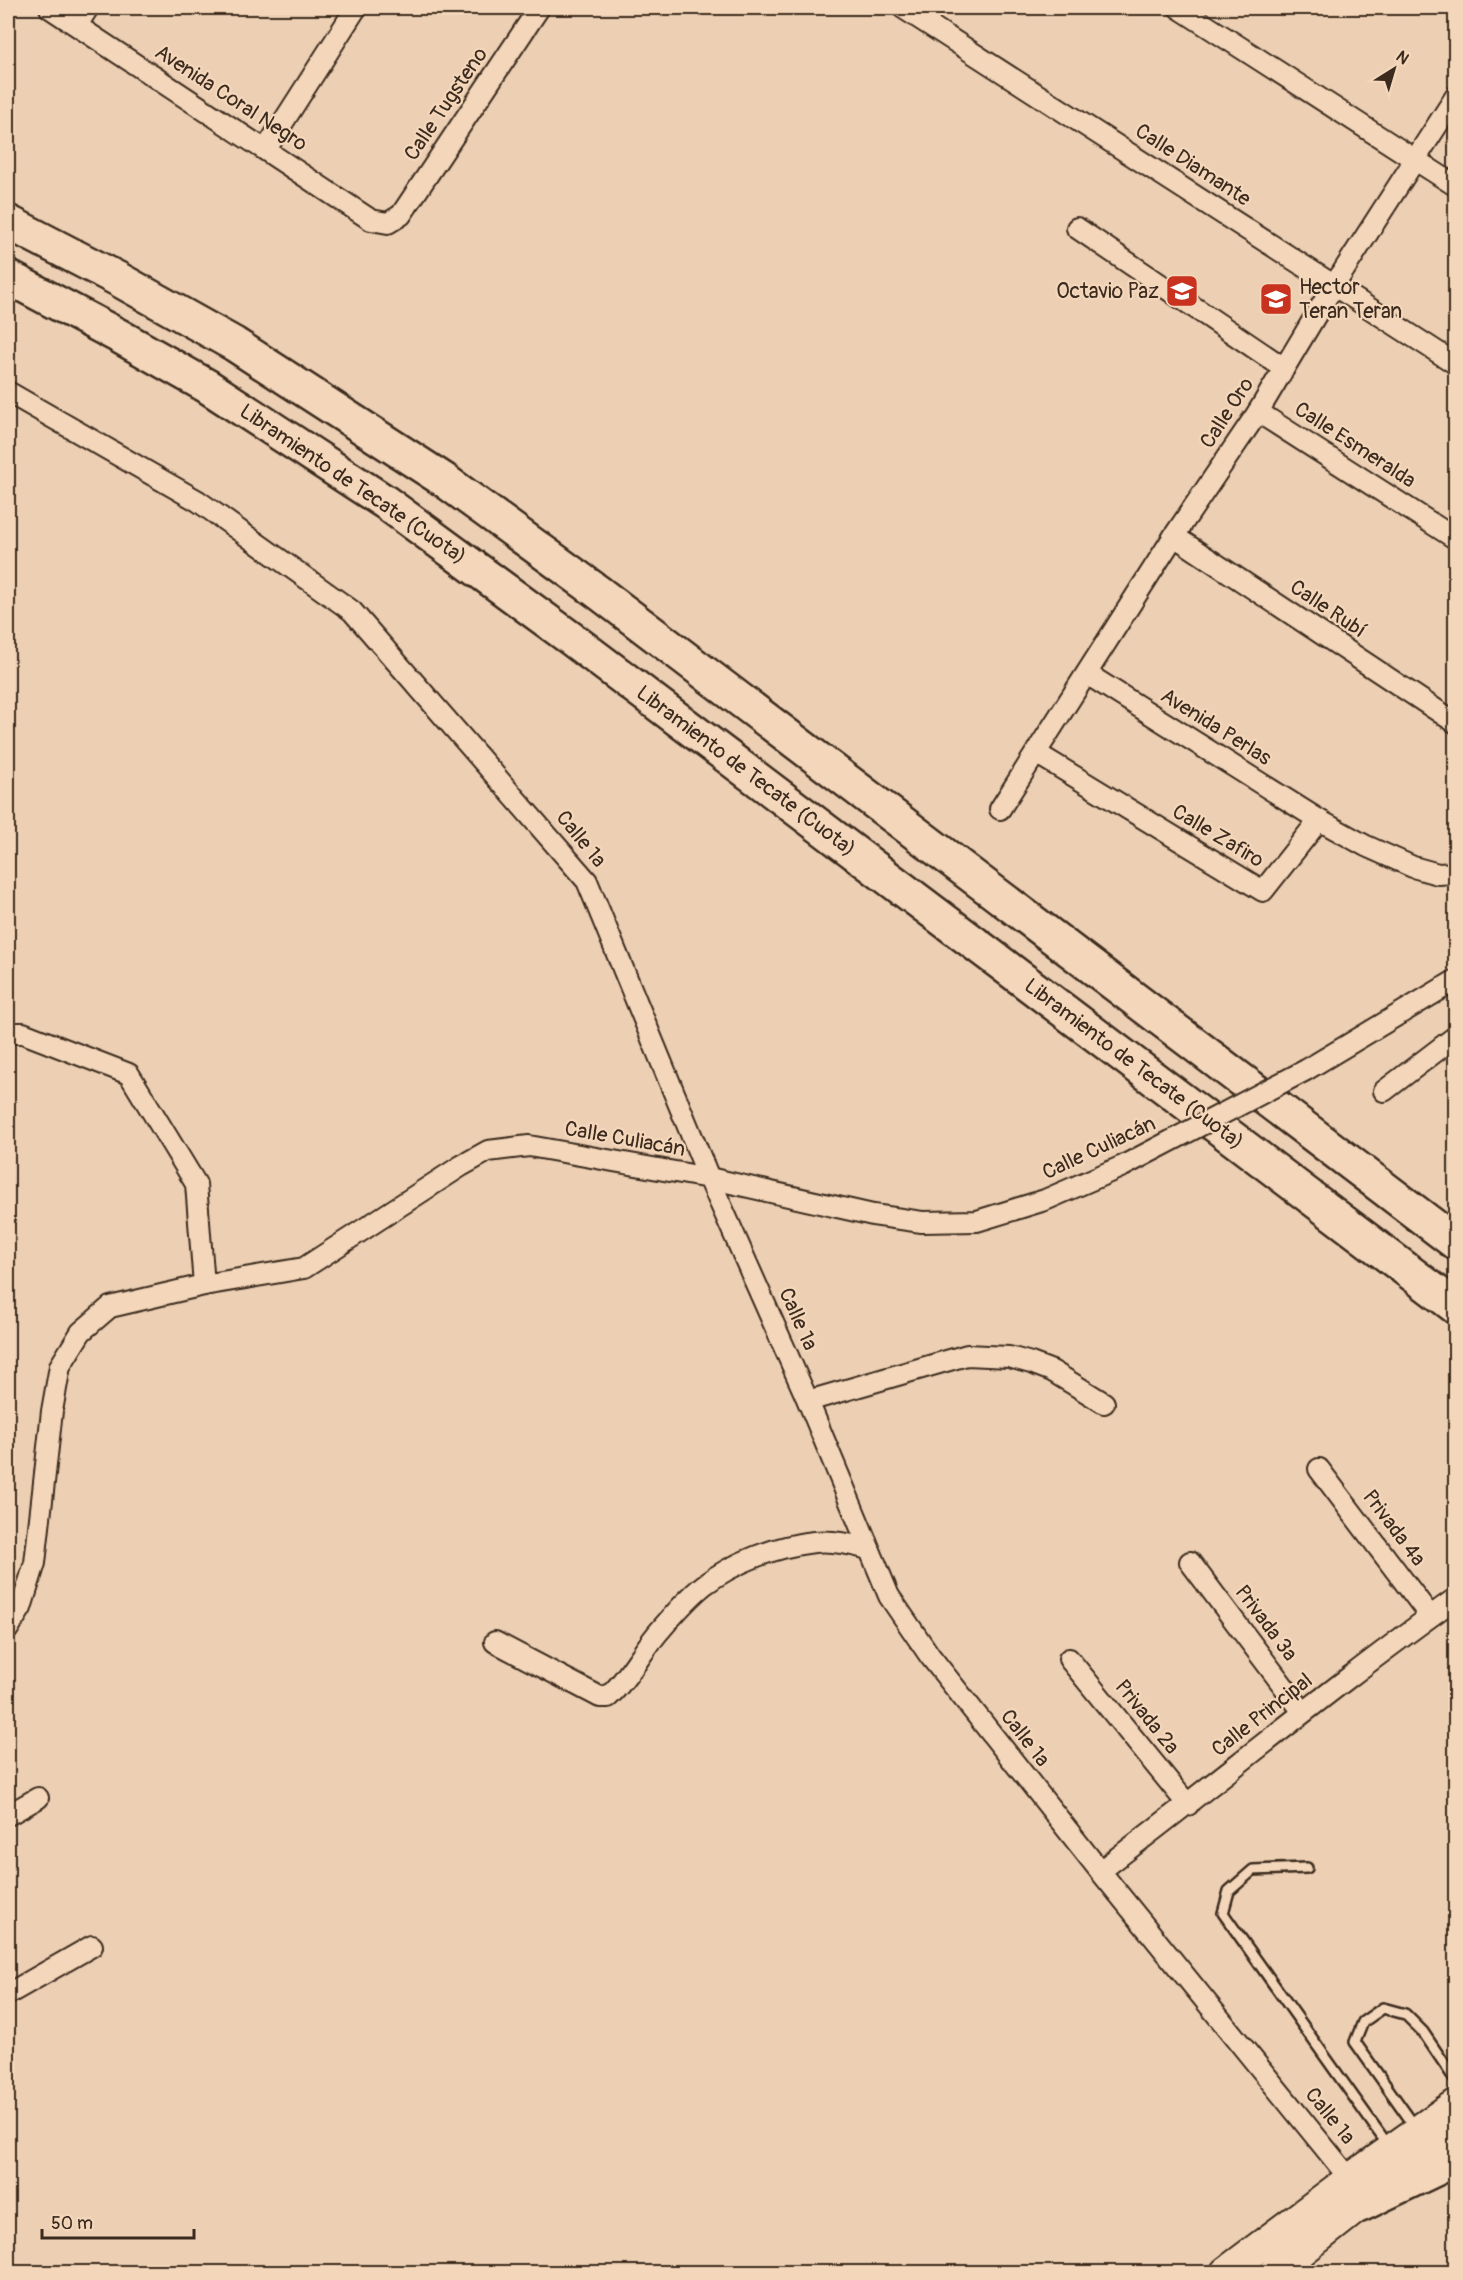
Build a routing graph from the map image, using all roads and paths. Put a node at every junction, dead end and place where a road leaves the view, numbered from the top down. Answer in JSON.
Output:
{"nodes":[{"id":1,"x":50,"y":8,"type":"edge"},
{"id":2,"x":88,"y":8,"type":"edge"},
{"id":3,"x":356,"y":8,"type":"edge"},
{"id":4,"x":539,"y":8,"type":"edge"},
{"id":5,"x":903,"y":8,"type":"edge"},
{"id":6,"x":1179,"y":8,"type":"edge"},
{"id":7,"x":933,"y":16,"type":"edge"},
{"id":8,"x":77,"y":25,"type":"junction"},
{"id":9,"x":1455,"y":96,"type":"edge"},
{"id":10,"x":266,"y":149,"type":"junction"},
{"id":11,"x":1416,"y":160,"type":"junction"},
{"id":12,"x":1455,"y":186,"type":"edge"},
{"id":13,"x":8,"y":222,"type":"edge"},
{"id":14,"x":388,"y":223,"type":"joint"},
{"id":15,"x":1077,"y":228,"type":"dead end"},
{"id":16,"x":8,"y":277,"type":"edge"},
{"id":17,"x":1335,"y":285,"type":"junction"},
{"id":18,"x":1455,"y":364,"type":"edge"},
{"id":19,"x":1284,"y":368,"type":"junction"},
{"id":20,"x":8,"y":392,"type":"edge"},
{"id":21,"x":1258,"y":412,"type":"junction"},
{"id":22,"x":1174,"y":536,"type":"junction"},
{"id":23,"x":1455,"y":539,"type":"edge"},
{"id":24,"x":1087,"y":674,"type":"junction"},
{"id":25,"x":1455,"y":723,"type":"edge"},
{"id":26,"x":1036,"y":753,"type":"junction"},
{"id":27,"x":1000,"y":809,"type":"dead end"},
{"id":28,"x":1319,"y":820,"type":"junction"},
{"id":29,"x":1455,"y":873,"type":"edge"},
{"id":30,"x":1455,"y":980,"type":"edge"},
{"id":31,"x":8,"y":1033,"type":"edge"},
{"id":32,"x":1455,"y":1036,"type":"edge"},
{"id":33,"x":1384,"y":1091,"type":"dead end"},
{"id":34,"x":709,"y":1178,"type":"junction"},
{"id":35,"x":1455,"y":1242,"type":"edge"},
{"id":36,"x":204,"y":1286,"type":"junction"},
{"id":37,"x":1455,"y":1307,"type":"edge"},
{"id":38,"x":808,"y":1401,"type":"junction"},
{"id":39,"x":1104,"y":1403,"type":"dead end"},
{"id":40,"x":1319,"y":1469,"type":"dead end"},
{"id":41,"x":869,"y":1549,"type":"junction"},
{"id":42,"x":1190,"y":1562,"type":"dead end"},
{"id":43,"x":1455,"y":1598,"type":"edge"},
{"id":44,"x":1430,"y":1616,"type":"junction"},
{"id":45,"x":8,"y":1629,"type":"edge"},
{"id":46,"x":495,"y":1642,"type":"dead end"},
{"id":47,"x":1069,"y":1659,"type":"dead end"},
{"id":48,"x":1304,"y":1712,"type":"junction"},
{"id":49,"x":38,"y":1798,"type":"dead end"},
{"id":50,"x":1188,"y":1805,"type":"junction"},
{"id":51,"x":8,"y":1815,"type":"edge"},
{"id":52,"x":1307,"y":1868,"type":"dead end"},
{"id":53,"x":1100,"y":1871,"type":"junction"},
{"id":54,"x":92,"y":1946,"type":"dead end"},
{"id":55,"x":8,"y":1994,"type":"edge"},
{"id":56,"x":1455,"y":2081,"type":"edge"},
{"id":57,"x":1455,"y":2104,"type":"edge"},
{"id":58,"x":1418,"y":2131,"type":"junction"},
{"id":59,"x":1455,"y":2137,"type":"edge"},
{"id":60,"x":1391,"y":2150,"type":"junction"},
{"id":61,"x":1455,"y":2159,"type":"edge"},
{"id":62,"x":1355,"y":2192,"type":"junction"},
{"id":63,"x":1226,"y":2272,"type":"edge"},
{"id":64,"x":1275,"y":2272,"type":"edge"}],
"edges":[{"from":1,"to":8,"type":"street","name":"Avenida Coral Negro"},
{"from":2,"to":8,"type":"street"},
{"from":3,"to":10,"type":"street"},
{"from":4,"to":14,"type":"street","name":"Calle Tugsteno"},
{"from":5,"to":7,"type":"street","name":"Calle Diamante"},
{"from":6,"to":11,"type":"street"},
{"from":7,"to":17,"type":"street","name":"Calle Diamante"},
{"from":8,"to":10,"type":"street","name":"Avenida Coral Negro"},
{"from":9,"to":11,"type":"street","name":"Calle Oro"},
{"from":10,"to":14,"type":"street","name":"Avenida Coral Negro"},
{"from":11,"to":12,"type":"street"},
{"from":11,"to":17,"type":"street","name":"Calle Oro"},
{"from":13,"to":35,"type":"highway"},
{"from":15,"to":19,"type":"street"},
{"from":16,"to":37,"type":"highway","name":"Libramiento de Tecate (Cuota)"},
{"from":17,"to":18,"type":"street","name":"Calle Diamante"},
{"from":17,"to":19,"type":"street","name":"Calle Oro"},
{"from":19,"to":21,"type":"street","name":"Calle Oro"},
{"from":20,"to":34,"type":"street","name":"Calle 1a"},
{"from":21,"to":22,"type":"street","name":"Calle Oro"},
{"from":21,"to":23,"type":"street","name":"Calle Esmeralda"},
{"from":22,"to":24,"type":"street","name":"Calle Oro"},
{"from":22,"to":25,"type":"street","name":"Calle Rubí"},
{"from":24,"to":26,"type":"street","name":"Calle Oro"},
{"from":24,"to":28,"type":"street","name":"Avenida Perlas"},
{"from":26,"to":27,"type":"street","name":"Calle Oro"},
{"from":26,"to":28,"type":"street","name":"Calle Zafiro"},
{"from":28,"to":29,"type":"street"},
{"from":30,"to":34,"type":"street","name":"Calle Culiacán","bridge":true},
{"from":31,"to":36,"type":"street"},
{"from":32,"to":33,"type":"street"},
{"from":34,"to":36,"type":"street","name":"Calle Culiacán"},
{"from":34,"to":38,"type":"street","name":"Calle 1a"},
{"from":36,"to":45,"type":"street","name":"Calle Culiacán"},
{"from":38,"to":39,"type":"street"},
{"from":38,"to":41,"type":"street","name":"Calle 1a"},
{"from":40,"to":44,"type":"street","name":"Privada 4a"},
{"from":41,"to":46,"type":"street"},
{"from":41,"to":53,"type":"street","name":"Calle 1a"},
{"from":42,"to":48,"type":"street","name":"Privada 3a"},
{"from":43,"to":44,"type":"street","name":"Calle Principal"},
{"from":44,"to":48,"type":"street","name":"Calle Principal"},
{"from":47,"to":50,"type":"street","name":"Privada 2a"},
{"from":48,"to":50,"type":"street","name":"Calle Principal"},
{"from":49,"to":51,"type":"street"},
{"from":50,"to":53,"type":"street","name":"Calle Principal"},
{"from":52,"to":60,"type":"lane"},
{"from":53,"to":62,"type":"street","name":"Calle 1a"},
{"from":54,"to":55,"type":"street"},
{"from":56,"to":58,"type":"lane"},
{"from":57,"to":58,"type":"main road"},
{"from":58,"to":60,"type":"main road"},
{"from":59,"to":62,"type":"main road"},
{"from":60,"to":62,"type":"main road"},
{"from":61,"to":62,"type":"highway"},
{"from":62,"to":63,"type":"main road"},
{"from":62,"to":64,"type":"main road"}]}
